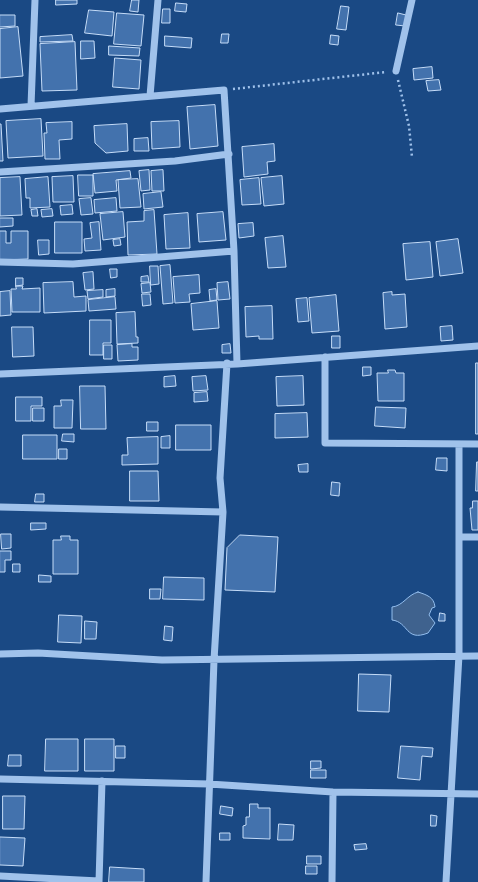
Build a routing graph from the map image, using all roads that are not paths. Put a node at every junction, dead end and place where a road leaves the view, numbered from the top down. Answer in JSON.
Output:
{"nodes":[{"id":1,"x":35,"y":0,"type":"edge"},
{"id":2,"x":158,"y":0,"type":"edge"},
{"id":3,"x":412,"y":0,"type":"edge"},
{"id":4,"x":396,"y":71,"type":"road end"},
{"id":5,"x":150,"y":96,"type":"junction"},
{"id":6,"x":31,"y":106,"type":"junction"},
{"id":7,"x":0,"y":110,"type":"edge"},
{"id":8,"x":229,"y":154,"type":"junction"},
{"id":9,"x":0,"y":172,"type":"edge"},
{"id":10,"x":234,"y":252,"type":"junction"},
{"id":11,"x":0,"y":262,"type":"edge"},
{"id":12,"x":478,"y":346,"type":"edge"},
{"id":13,"x":325,"y":357,"type":"junction"},
{"id":14,"x":227,"y":364,"type":"junction"},
{"id":15,"x":237,"y":364,"type":"junction"},
{"id":16,"x":0,"y":374,"type":"edge"},
{"id":17,"x":459,"y":444,"type":"junction"},
{"id":18,"x":478,"y":444,"type":"edge"},
{"id":19,"x":0,"y":507,"type":"edge"},
{"id":20,"x":223,"y":512,"type":"junction"},
{"id":21,"x":459,"y":537,"type":"junction"},
{"id":22,"x":478,"y":537,"type":"edge"},
{"id":23,"x":0,"y":654,"type":"edge"},
{"id":24,"x":459,"y":655,"type":"junction"},
{"id":25,"x":478,"y":656,"type":"edge"},
{"id":26,"x":214,"y":660,"type":"junction"},
{"id":27,"x":0,"y":779,"type":"edge"},
{"id":28,"x":102,"y":781,"type":"junction"},
{"id":29,"x":209,"y":784,"type":"junction"},
{"id":30,"x":333,"y":792,"type":"junction"},
{"id":31,"x":450,"y":794,"type":"junction"},
{"id":32,"x":478,"y":794,"type":"edge"},
{"id":33,"x":0,"y":876,"type":"edge"},
{"id":34,"x":99,"y":882,"type":"edge"},
{"id":35,"x":206,"y":882,"type":"edge"},
{"id":36,"x":332,"y":882,"type":"edge"},
{"id":37,"x":446,"y":882,"type":"edge"}],
"edges":[{"from":1,"to":6,"type":"street"},
{"from":2,"to":5,"type":"street"},
{"from":3,"to":4,"type":"street"},
{"from":5,"to":6,"type":"street"},
{"from":5,"to":8,"type":"street"},
{"from":6,"to":7,"type":"street"},
{"from":8,"to":9,"type":"street"},
{"from":8,"to":10,"type":"street"},
{"from":10,"to":11,"type":"street"},
{"from":10,"to":15,"type":"street"},
{"from":12,"to":13,"type":"street"},
{"from":13,"to":15,"type":"street"},
{"from":13,"to":17,"type":"street"},
{"from":14,"to":15,"type":"street"},
{"from":14,"to":16,"type":"street"},
{"from":14,"to":20,"type":"street"},
{"from":17,"to":18,"type":"street"},
{"from":17,"to":21,"type":"street"},
{"from":19,"to":20,"type":"street"},
{"from":20,"to":26,"type":"street"},
{"from":21,"to":22,"type":"street"},
{"from":21,"to":24,"type":"street"},
{"from":23,"to":26,"type":"street"},
{"from":24,"to":25,"type":"street"},
{"from":24,"to":26,"type":"street"},
{"from":24,"to":31,"type":"street"},
{"from":26,"to":29,"type":"street"},
{"from":27,"to":28,"type":"street"},
{"from":28,"to":29,"type":"street"},
{"from":28,"to":34,"type":"street"},
{"from":29,"to":30,"type":"street"},
{"from":29,"to":35,"type":"street"},
{"from":30,"to":31,"type":"street"},
{"from":30,"to":36,"type":"street"},
{"from":31,"to":32,"type":"street"},
{"from":31,"to":37,"type":"street"},
{"from":33,"to":34,"type":"street"}]}
